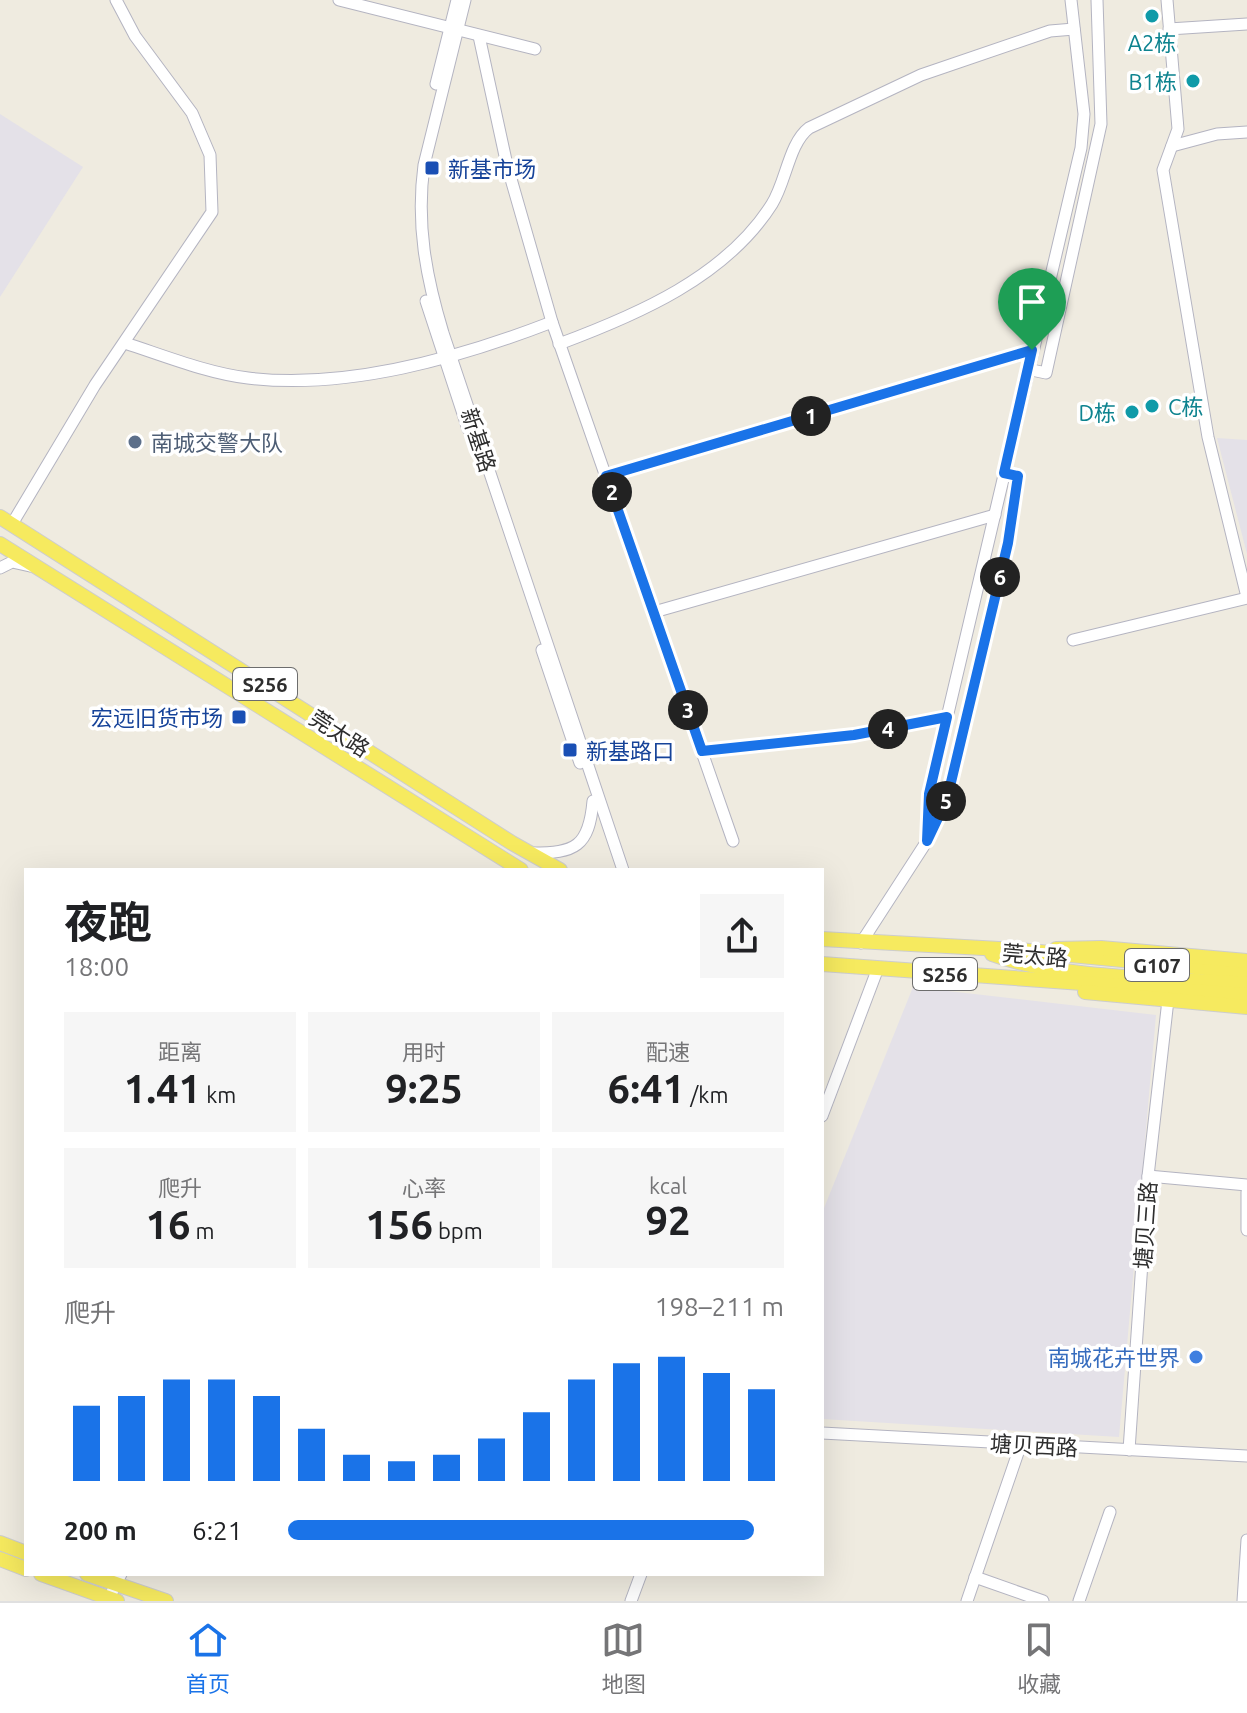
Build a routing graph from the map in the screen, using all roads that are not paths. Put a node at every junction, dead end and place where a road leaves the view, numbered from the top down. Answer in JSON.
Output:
{"nodes":[{"id":1,"x":116,"y":0,"type":"edge"},
{"id":2,"x":339,"y":0,"type":"edge"},
{"id":3,"x":457,"y":0,"type":"edge"},
{"id":4,"x":465,"y":0,"type":"edge"},
{"id":5,"x":1071,"y":0,"type":"edge"},
{"id":6,"x":1097,"y":0,"type":"edge"},
{"id":7,"x":1167,"y":0,"type":"edge"},
{"id":8,"x":1247,"y":24,"type":"edge"},
{"id":9,"x":1074,"y":29,"type":"junction"},
{"id":10,"x":1169,"y":29,"type":"junction"},
{"id":11,"x":453,"y":30,"type":"junction"},
{"id":12,"x":479,"y":36,"type":"junction"},
{"id":13,"x":535,"y":49,"type":"dead end"},
{"id":14,"x":1247,"y":132,"type":"edge"},
{"id":15,"x":1172,"y":146,"type":"junction"},
{"id":16,"x":552,"y":322,"type":"junction"},
{"id":17,"x":125,"y":343,"type":"junction"},
{"id":18,"x":559,"y":344,"type":"junction"},
{"id":19,"x":1032,"y":350,"type":"junction"},
{"id":20,"x":447,"y":356,"type":"junction"},
{"id":21,"x":1027,"y":369,"type":"junction"},
{"id":22,"x":1004,"y":473,"type":"junction"},
{"id":23,"x":606,"y":476,"type":"junction"},
{"id":24,"x":995,"y":515,"type":"junction"},
{"id":25,"x":6,"y":521,"type":"edge"},
{"id":26,"x":0,"y":544,"type":"edge"},
{"id":27,"x":0,"y":568,"type":"edge"},
{"id":28,"x":36,"y":568,"type":"junction"},
{"id":29,"x":1247,"y":598,"type":"edge"},
{"id":30,"x":654,"y":612,"type":"junction"},
{"id":31,"x":1073,"y":640,"type":"dead end"},
{"id":32,"x":947,"y":717,"type":"junction"},
{"id":33,"x":702,"y":751,"type":"junction"},
{"id":34,"x":593,"y":801,"type":"junction"},
{"id":35,"x":733,"y":841,"type":"dead end"},
{"id":36,"x":927,"y":841,"type":"junction"},
{"id":37,"x":616,"y":850,"type":"junction"},
{"id":38,"x":529,"y":853,"type":"junction"},
{"id":39,"x":518,"y":868,"type":"edge"},
{"id":40,"x":556,"y":868,"type":"edge"},
{"id":41,"x":614,"y":868,"type":"edge"},
{"id":42,"x":622,"y":868,"type":"edge"},
{"id":43,"x":628,"y":868,"type":"edge"},
{"id":44,"x":824,"y":939,"type":"edge"},
{"id":45,"x":861,"y":943,"type":"junction"},
{"id":46,"x":1019,"y":950,"type":"junction"},
{"id":47,"x":984,"y":951,"type":"junction"},
{"id":48,"x":1068,"y":958,"type":"joint"},
{"id":49,"x":1247,"y":961,"type":"edge"},
{"id":50,"x":824,"y":964,"type":"edge"},
{"id":51,"x":878,"y":968,"type":"junction"},
{"id":52,"x":1052,"y":969,"type":"junction"},
{"id":53,"x":1247,"y":972,"type":"edge"},
{"id":54,"x":981,"y":977,"type":"junction"},
{"id":55,"x":1017,"y":981,"type":"junction"},
{"id":56,"x":1247,"y":984,"type":"edge"},
{"id":57,"x":1247,"y":995,"type":"edge"},
{"id":58,"x":1168,"y":1000,"type":"junction"},
{"id":59,"x":1247,"y":1007,"type":"edge"},
{"id":60,"x":824,"y":1111,"type":"edge"},
{"id":61,"x":1148,"y":1176,"type":"junction"},
{"id":62,"x":1247,"y":1185,"type":"edge"},
{"id":63,"x":1247,"y":1192,"type":"edge"},
{"id":64,"x":1247,"y":1230,"type":"edge"},
{"id":65,"x":824,"y":1433,"type":"edge"},
{"id":66,"x":1021,"y":1444,"type":"junction"},
{"id":67,"x":1129,"y":1450,"type":"junction"},
{"id":68,"x":1247,"y":1456,"type":"edge"},
{"id":69,"x":1110,"y":1512,"type":"dead end"},
{"id":70,"x":1247,"y":1540,"type":"edge"},
{"id":71,"x":0,"y":1543,"type":"edge"},
{"id":72,"x":24,"y":1552,"type":"edge"},
{"id":73,"x":0,"y":1559,"type":"edge"},
{"id":74,"x":24,"y":1568,"type":"edge"},
{"id":75,"x":47,"y":1576,"type":"edge"},
{"id":76,"x":640,"y":1576,"type":"edge"},
{"id":77,"x":975,"y":1577,"type":"junction"},
{"id":78,"x":113,"y":1578,"type":"edge"},
{"id":79,"x":109,"y":1598,"type":"edge"},
{"id":80,"x":166,"y":1601,"type":"edge"},
{"id":81,"x":631,"y":1601,"type":"edge"},
{"id":82,"x":967,"y":1601,"type":"edge"},
{"id":83,"x":1043,"y":1601,"type":"edge"},
{"id":84,"x":1079,"y":1601,"type":"edge"},
{"id":85,"x":1243,"y":1601,"type":"edge"}],
"edges":[{"from":1,"to":17,"type":"street"},
{"from":2,"to":11,"type":"street"},
{"from":3,"to":11,"type":"street","name":"新基路"},
{"from":4,"to":11,"type":"street","name":"新基路"},
{"from":5,"to":9,"type":"street"},
{"from":6,"to":21,"type":"street"},
{"from":7,"to":10,"type":"street"},
{"from":8,"to":10,"type":"street"},
{"from":9,"to":18,"type":"street"},
{"from":9,"to":19,"type":"street"},
{"from":10,"to":15,"type":"street"},
{"from":11,"to":12,"type":"street"},
{"from":11,"to":20,"type":"street","name":"新基路"},
{"from":12,"to":13,"type":"street"},
{"from":12,"to":16,"type":"street"},
{"from":14,"to":15,"type":"street"},
{"from":15,"to":29,"type":"street"},
{"from":16,"to":18,"type":"street"},
{"from":16,"to":20,"type":"street"},
{"from":17,"to":20,"type":"street"},
{"from":17,"to":25,"type":"street"},
{"from":18,"to":23,"type":"street"},
{"from":19,"to":21,"type":"street"},
{"from":19,"to":23,"type":"street"},
{"from":20,"to":34,"type":"street","name":"新基路"},
{"from":20,"to":37,"type":"street","name":"新基路"},
{"from":21,"to":22,"type":"street"},
{"from":22,"to":24,"type":"street"},
{"from":22,"to":36,"type":"street"},
{"from":23,"to":30,"type":"street"},
{"from":24,"to":30,"type":"street"},
{"from":24,"to":32,"type":"street"},
{"from":25,"to":38,"type":"main road","name":"莞太路","number":"S256"},
{"from":26,"to":28,"type":"main road","name":"莞太路","number":"S256"},
{"from":27,"to":28,"type":"street"},
{"from":28,"to":39,"type":"main road","name":"莞太路","number":"S256"},
{"from":29,"to":31,"type":"street"},
{"from":30,"to":33,"type":"street"},
{"from":32,"to":33,"type":"street"},
{"from":32,"to":36,"type":"street"},
{"from":33,"to":35,"type":"street"},
{"from":34,"to":38,"type":"street"},
{"from":34,"to":41,"type":"street","name":"新基路"},
{"from":36,"to":45,"type":"street"},
{"from":37,"to":42,"type":"street","name":"新基路"},
{"from":37,"to":43,"type":"street"},
{"from":38,"to":40,"type":"main road","name":"莞太路","number":"S256"},
{"from":44,"to":45,"type":"main road","name":"莞太路","number":"S256"},
{"from":45,"to":47,"type":"main road","name":"莞太路","number":"S256"},
{"from":46,"to":47,"type":"main road","name":"莞太路","number":"S256"},
{"from":46,"to":48,"type":"main road","name":"莞太路","number":"S256"},
{"from":46,"to":49,"type":"main road"},
{"from":47,"to":52,"type":"main road"},
{"from":48,"to":53,"type":"main road","name":"莞太路","number":"G107"},
{"from":50,"to":51,"type":"main road","name":"莞太路","number":"S256"},
{"from":51,"to":54,"type":"main road","name":"莞太路","number":"S256"},
{"from":51,"to":60,"type":"street"},
{"from":52,"to":54,"type":"main road"},
{"from":52,"to":56,"type":"main road"},
{"from":54,"to":55,"type":"main road","name":"莞太路","number":"S256"},
{"from":55,"to":57,"type":"main road","name":"莞太路","number":"S256"},
{"from":55,"to":58,"type":"main road"},
{"from":58,"to":59,"type":"main road"},
{"from":58,"to":61,"type":"street","name":"塘贝三路"},
{"from":61,"to":62,"type":"street"},
{"from":61,"to":67,"type":"street","name":"塘贝三路"},
{"from":63,"to":64,"type":"street"},
{"from":65,"to":66,"type":"street","name":"塘贝西路"},
{"from":66,"to":67,"type":"street","name":"塘贝西路"},
{"from":66,"to":77,"type":"street"},
{"from":67,"to":68,"type":"street","name":"塘贝西路"},
{"from":69,"to":84,"type":"street"},
{"from":70,"to":85,"type":"street"},
{"from":71,"to":72,"type":"main road"},
{"from":73,"to":74,"type":"main road"},
{"from":75,"to":79,"type":"main road"},
{"from":76,"to":81,"type":"street"},
{"from":77,"to":82,"type":"street"},
{"from":77,"to":83,"type":"street"},
{"from":78,"to":79,"type":"street"},
{"from":78,"to":80,"type":"main road"}]}
